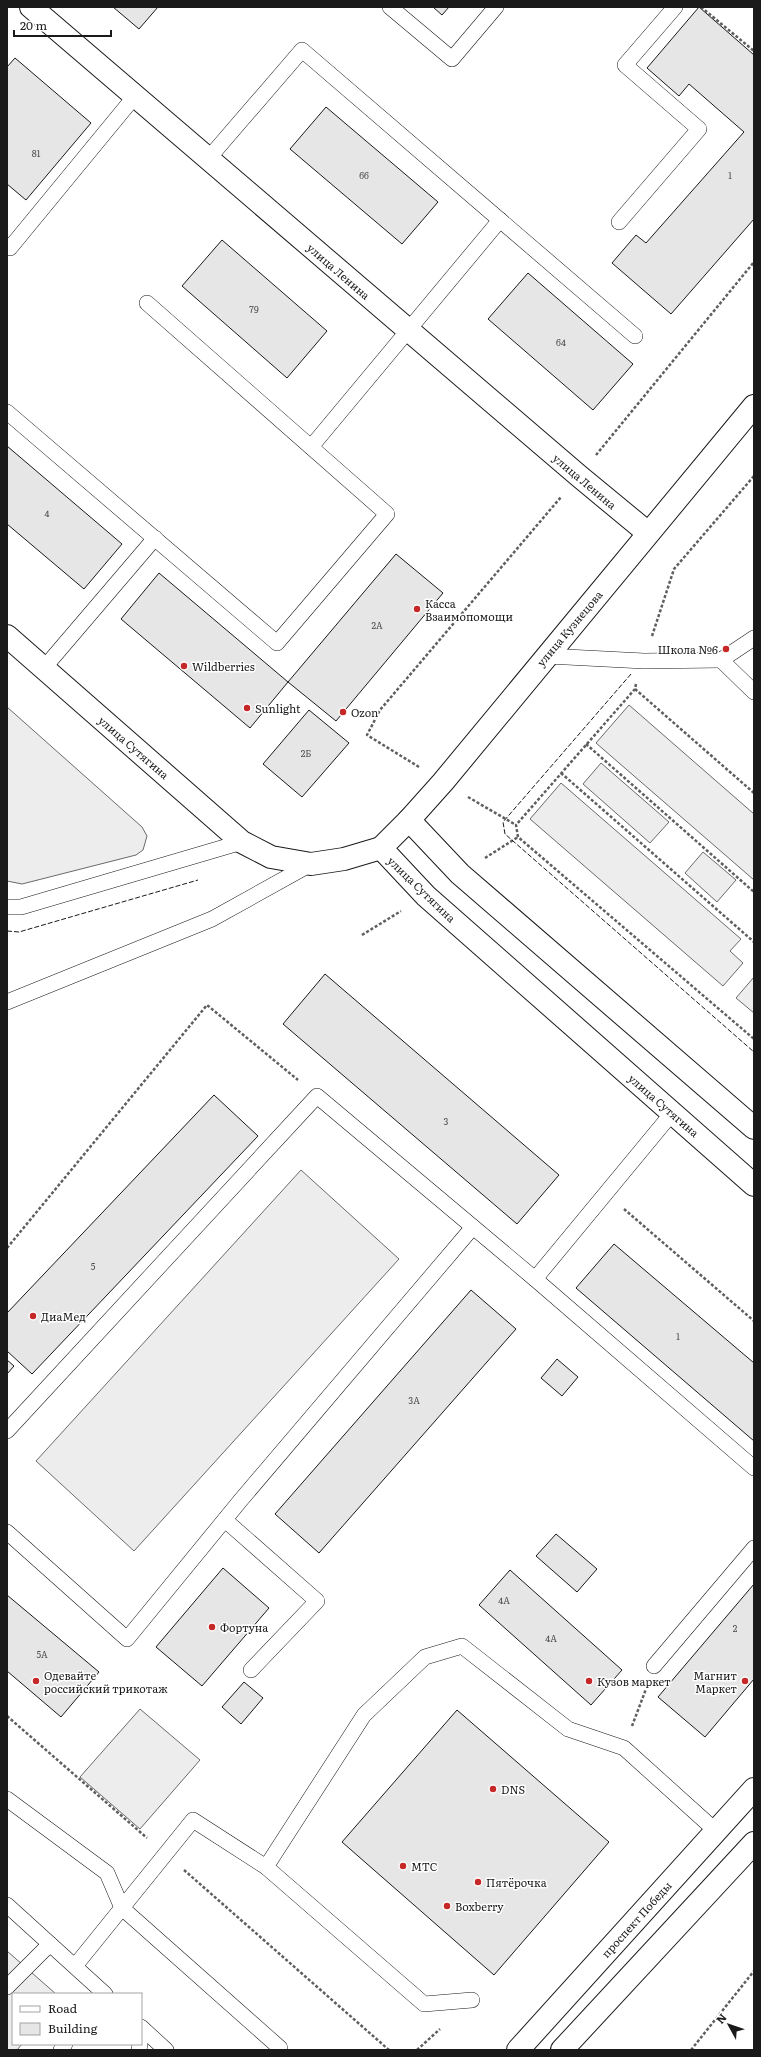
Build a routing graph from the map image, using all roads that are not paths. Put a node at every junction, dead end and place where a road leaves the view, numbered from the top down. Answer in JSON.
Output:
{"nodes":[{"id":1,"x":31,"y":7,"type":"edge"},
{"id":2,"x":390,"y":7,"type":"edge"},
{"id":3,"x":496,"y":7,"type":"edge"},
{"id":4,"x":675,"y":7,"type":"edge"},
{"id":5,"x":135,"y":96,"type":"junction"},
{"id":6,"x":208,"y":159,"type":"junction"},
{"id":7,"x":500,"y":220,"type":"junction"},
{"id":8,"x":619,"y":222,"type":"dead end"},
{"id":9,"x":7,"y":245,"type":"edge"},
{"id":10,"x":147,"y":303,"type":"dead end"},
{"id":11,"x":407,"y":330,"type":"junction"},
{"id":12,"x":635,"y":336,"type":"dead end"},
{"id":13,"x":754,"y":406,"type":"edge"},
{"id":14,"x":7,"y":412,"type":"edge"},
{"id":15,"x":311,"y":447,"type":"junction"},
{"id":16,"x":648,"y":533,"type":"junction"},
{"id":17,"x":155,"y":538,"type":"junction"},
{"id":18,"x":7,"y":636,"type":"edge"},
{"id":19,"x":754,"y":638,"type":"edge"},
{"id":20,"x":547,"y":656,"type":"junction"},
{"id":21,"x":721,"y":660,"type":"junction"},
{"id":22,"x":44,"y":668,"type":"junction"},
{"id":23,"x":754,"y":692,"type":"edge"},
{"id":24,"x":409,"y":820,"type":"junction"},
{"id":25,"x":242,"y":842,"type":"junction"},
{"id":26,"x":381,"y":848,"type":"junction"},
{"id":27,"x":311,"y":864,"type":"junction"},
{"id":28,"x":7,"y":907,"type":"edge"},
{"id":29,"x":7,"y":1002,"type":"edge"},
{"id":30,"x":673,"y":1112,"type":"junction"},
{"id":31,"x":754,"y":1128,"type":"edge"},
{"id":32,"x":754,"y":1185,"type":"edge"},
{"id":33,"x":473,"y":1227,"type":"junction"},
{"id":34,"x":535,"y":1279,"type":"junction"},
{"id":35,"x":7,"y":1431,"type":"edge"},
{"id":36,"x":754,"y":1468,"type":"edge"},
{"id":37,"x":224,"y":1520,"type":"junction"},
{"id":38,"x":7,"y":1532,"type":"edge"},
{"id":39,"x":754,"y":1548,"type":"edge"},
{"id":40,"x":654,"y":1666,"type":"road end"},
{"id":41,"x":251,"y":1670,"type":"dead end"},
{"id":42,"x":754,"y":1788,"type":"edge"},
{"id":43,"x":7,"y":1799,"type":"edge"},
{"id":44,"x":716,"y":1831,"type":"junction"},
{"id":45,"x":754,"y":1843,"type":"edge"},
{"id":46,"x":266,"y":1867,"type":"junction"},
{"id":47,"x":7,"y":1905,"type":"edge"},
{"id":48,"x":122,"y":1908,"type":"junction"},
{"id":49,"x":50,"y":1944,"type":"junction"},
{"id":50,"x":75,"y":1966,"type":"junction"},
{"id":51,"x":7,"y":1987,"type":"edge"},
{"id":52,"x":103,"y":1993,"type":"edge"},
{"id":53,"x":472,"y":2000,"type":"dead end"},
{"id":54,"x":142,"y":2035,"type":"edge"},
{"id":55,"x":280,"y":2048,"type":"dead end"},
{"id":56,"x":166,"y":2050,"type":"edge"},
{"id":57,"x":518,"y":2050,"type":"edge"},
{"id":58,"x":562,"y":2050,"type":"edge"}],
"edges":[{"from":1,"to":5,"type":"main road","name":"улица Ленина"},
{"from":2,"to":3,"type":"lane"},
{"from":4,"to":8,"type":"lane"},
{"from":5,"to":6,"type":"main road","name":"улица Ленина"},
{"from":5,"to":9,"type":"lane"},
{"from":6,"to":7,"type":"lane"},
{"from":6,"to":11,"type":"main road","name":"улица Ленина"},
{"from":7,"to":11,"type":"lane"},
{"from":7,"to":12,"type":"lane"},
{"from":10,"to":15,"type":"lane"},
{"from":11,"to":15,"type":"lane"},
{"from":11,"to":16,"type":"main road","name":"улица Ленина"},
{"from":13,"to":16,"type":"main road","name":"улица Кузнецова"},
{"from":14,"to":17,"type":"lane"},
{"from":15,"to":17,"type":"lane"},
{"from":16,"to":20,"type":"main road","name":"улица Кузнецова"},
{"from":17,"to":22,"type":"lane"},
{"from":18,"to":22,"type":"main road","name":"улица Сутягина"},
{"from":19,"to":21,"type":"lane"},
{"from":20,"to":21,"type":"lane"},
{"from":20,"to":24,"type":"main road","name":"улица Кузнецова"},
{"from":21,"to":23,"type":"lane"},
{"from":22,"to":25,"type":"main road","name":"улица Сутягина"},
{"from":24,"to":26,"type":"main road","name":"улица Кузнецова"},
{"from":24,"to":31,"type":"main road"},
{"from":25,"to":27,"type":"main road","name":"улица Сутягина"},
{"from":25,"to":28,"type":"lane"},
{"from":26,"to":27,"type":"main road","name":"улица Сутягина"},
{"from":26,"to":30,"type":"main road","name":"улица Сутягина"},
{"from":27,"to":29,"type":"lane"},
{"from":30,"to":32,"type":"main road","name":"улица Сутягина"},
{"from":30,"to":34,"type":"lane"},
{"from":33,"to":34,"type":"lane"},
{"from":33,"to":35,"type":"lane"},
{"from":33,"to":37,"type":"lane"},
{"from":34,"to":36,"type":"lane"},
{"from":37,"to":38,"type":"lane"},
{"from":37,"to":41,"type":"lane"},
{"from":39,"to":40,"type":"lane"},
{"from":42,"to":44,"type":"main road","name":"проспект Победы"},
{"from":43,"to":48,"type":"lane"},
{"from":44,"to":46,"type":"lane"},
{"from":44,"to":57,"type":"main road","name":"проспект Победы"},
{"from":45,"to":58,"type":"main road"},
{"from":46,"to":48,"type":"lane"},
{"from":46,"to":53,"type":"lane"},
{"from":47,"to":49,"type":"lane"},
{"from":48,"to":50,"type":"lane"},
{"from":48,"to":55,"type":"lane"},
{"from":49,"to":50,"type":"lane"},
{"from":49,"to":51,"type":"lane"},
{"from":50,"to":52,"type":"lane"},
{"from":54,"to":56,"type":"lane"}]}
